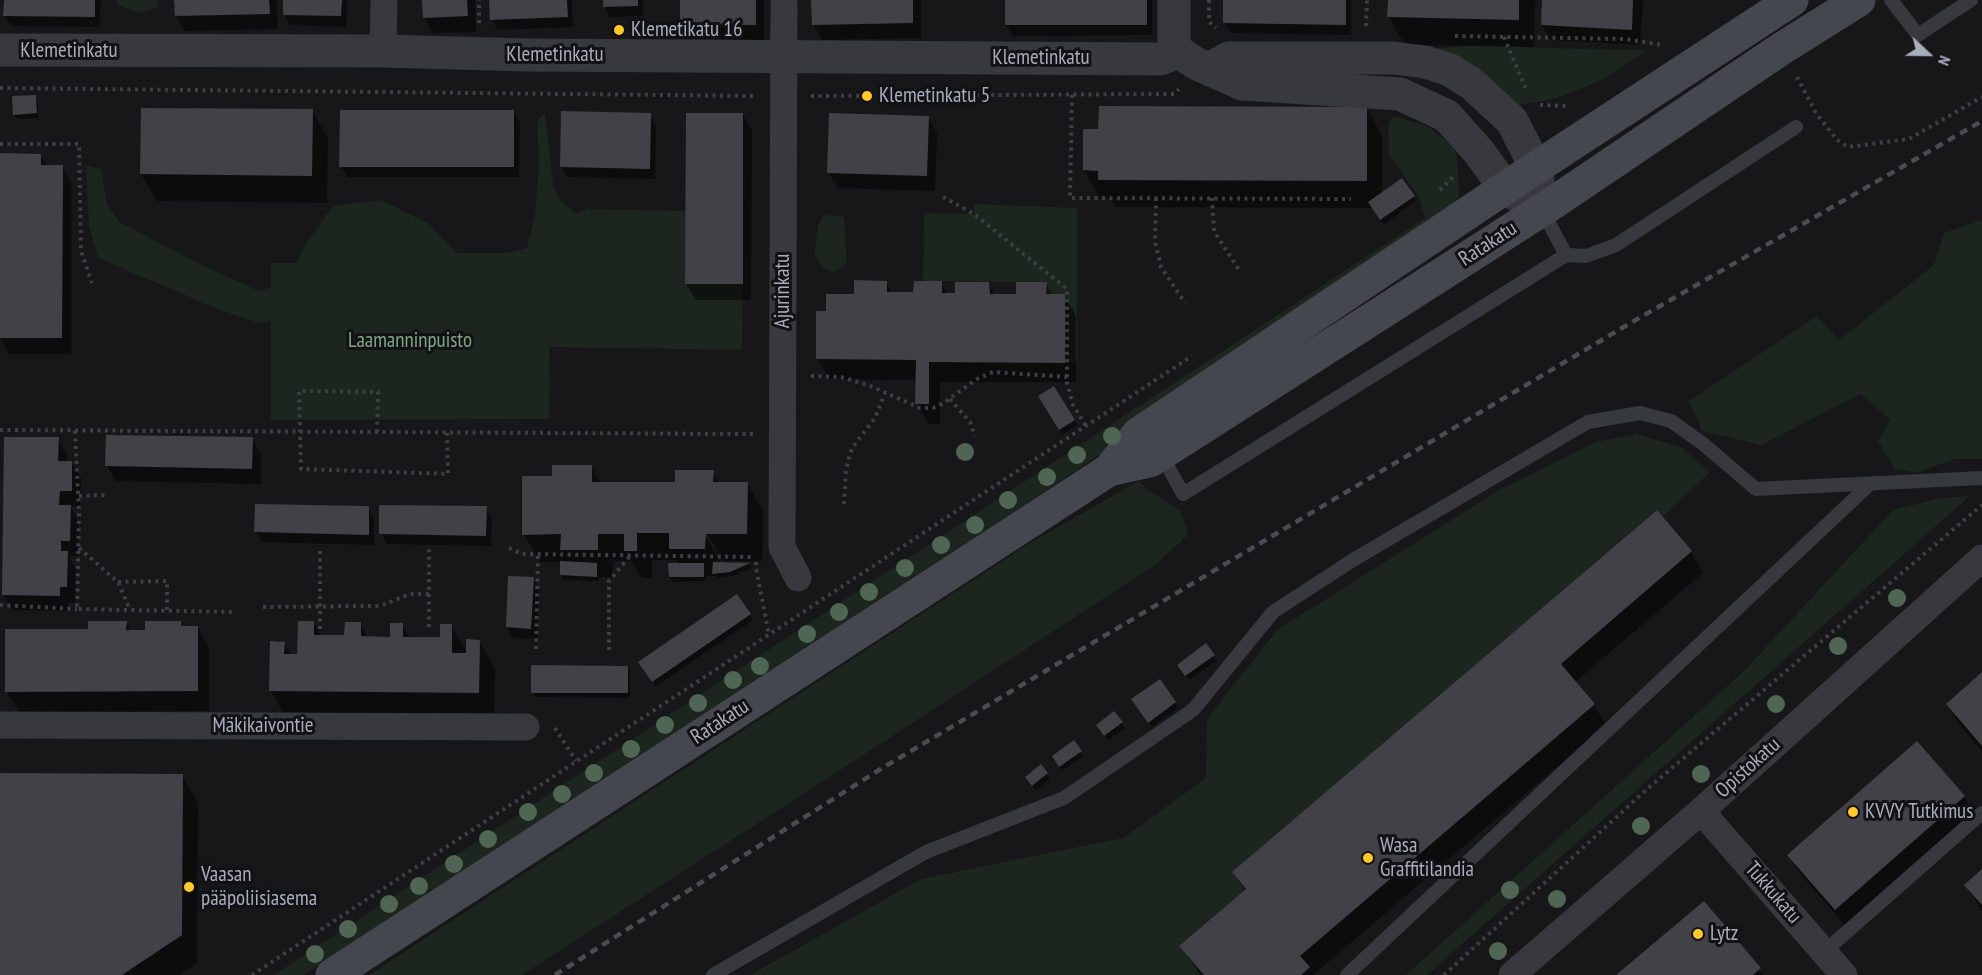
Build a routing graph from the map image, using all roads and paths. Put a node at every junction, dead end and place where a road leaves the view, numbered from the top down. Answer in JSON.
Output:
{"nodes":[{"id":1,"x":384,"y":0,"type":"edge"},
{"id":2,"x":479,"y":0,"type":"edge"},
{"id":3,"x":784,"y":0,"type":"edge"},
{"id":4,"x":1174,"y":0,"type":"edge"},
{"id":5,"x":1209,"y":0,"type":"edge"},
{"id":6,"x":1367,"y":0,"type":"edge"},
{"id":7,"x":1792,"y":0,"type":"edge"},
{"id":8,"x":1859,"y":0,"type":"edge"},
{"id":9,"x":1891,"y":0,"type":"edge"},
{"id":10,"x":1971,"y":0,"type":"edge"},
{"id":11,"x":478,"y":27,"type":"dead end"},
{"id":12,"x":1221,"y":33,"type":"dead end"},
{"id":13,"x":1366,"y":35,"type":"dead end"},
{"id":14,"x":1504,"y":37,"type":"dead end"},
{"id":15,"x":1174,"y":49,"type":"junction"},
{"id":16,"x":1781,"y":49,"type":"junction"},
{"id":17,"x":0,"y":50,"type":"edge"},
{"id":18,"x":383,"y":51,"type":"junction"},
{"id":19,"x":783,"y":57,"type":"junction"},
{"id":20,"x":1209,"y":69,"type":"junction"},
{"id":21,"x":0,"y":88,"type":"edge"},
{"id":22,"x":1174,"y":94,"type":"dead end"},
{"id":23,"x":1072,"y":95,"type":"junction"},
{"id":24,"x":762,"y":96,"type":"dead end"},
{"id":25,"x":805,"y":96,"type":"dead end"},
{"id":26,"x":1982,"y":97,"type":"edge"},
{"id":27,"x":1579,"y":102,"type":"dead end"},
{"id":28,"x":1522,"y":112,"type":"junction"},
{"id":29,"x":1796,"y":127,"type":"dead end"},
{"id":30,"x":0,"y":144,"type":"edge"},
{"id":31,"x":1479,"y":152,"type":"junction"},
{"id":32,"x":1536,"y":168,"type":"junction"},
{"id":33,"x":1505,"y":188,"type":"junction"},
{"id":34,"x":1437,"y":194,"type":"dead end"},
{"id":35,"x":943,"y":197,"type":"dead end"},
{"id":36,"x":1156,"y":198,"type":"junction"},
{"id":37,"x":1212,"y":198,"type":"junction"},
{"id":38,"x":1351,"y":199,"type":"dead end"},
{"id":39,"x":1542,"y":210,"type":"junction"},
{"id":40,"x":1566,"y":255,"type":"junction"},
{"id":41,"x":1239,"y":270,"type":"dead end"},
{"id":42,"x":92,"y":283,"type":"dead end"},
{"id":43,"x":1185,"y":303,"type":"dead end"},
{"id":44,"x":1196,"y":353,"type":"dead end"},
{"id":45,"x":802,"y":376,"type":"dead end"},
{"id":46,"x":1067,"y":377,"type":"junction"},
{"id":47,"x":885,"y":393,"type":"junction"},
{"id":48,"x":950,"y":399,"type":"junction"},
{"id":49,"x":1086,"y":426,"type":"junction"},
{"id":50,"x":0,"y":430,"type":"edge"},
{"id":51,"x":75,"y":431,"type":"junction"},
{"id":52,"x":301,"y":431,"type":"junction"},
{"id":53,"x":377,"y":432,"type":"junction"},
{"id":54,"x":447,"y":432,"type":"junction"},
{"id":55,"x":783,"y":434,"type":"junction"},
{"id":56,"x":975,"y":436,"type":"dead end"},
{"id":57,"x":1161,"y":454,"type":"junction"},
{"id":58,"x":1108,"y":470,"type":"junction"},
{"id":59,"x":1982,"y":478,"type":"edge"},
{"id":60,"x":1869,"y":485,"type":"junction"},
{"id":61,"x":106,"y":495,"type":"dead end"},
{"id":62,"x":78,"y":496,"type":"junction"},
{"id":63,"x":844,"y":504,"type":"dead end"},
{"id":64,"x":1982,"y":505,"type":"edge"},
{"id":65,"x":78,"y":548,"type":"junction"},
{"id":66,"x":320,"y":548,"type":"dead end"},
{"id":67,"x":429,"y":548,"type":"dead end"},
{"id":68,"x":509,"y":548,"type":"dead end"},
{"id":69,"x":538,"y":555,"type":"junction"},
{"id":70,"x":630,"y":556,"type":"junction"},
{"id":71,"x":756,"y":557,"type":"dead end"},
{"id":72,"x":1982,"y":558,"type":"edge"},
{"id":73,"x":798,"y":578,"type":"dead end"},
{"id":74,"x":118,"y":582,"type":"junction"},
{"id":75,"x":429,"y":594,"type":"junction"},
{"id":76,"x":0,"y":605,"type":"edge"},
{"id":77,"x":263,"y":607,"type":"dead end"},
{"id":78,"x":320,"y":607,"type":"junction"},
{"id":79,"x":77,"y":609,"type":"junction"},
{"id":80,"x":130,"y":610,"type":"junction"},
{"id":81,"x":167,"y":611,"type":"junction"},
{"id":82,"x":236,"y":612,"type":"dead end"},
{"id":83,"x":429,"y":627,"type":"dead end"},
{"id":84,"x":320,"y":629,"type":"dead end"},
{"id":85,"x":536,"y":649,"type":"dead end"},
{"id":86,"x":609,"y":650,"type":"dead end"},
{"id":87,"x":0,"y":725,"type":"edge"},
{"id":88,"x":526,"y":727,"type":"dead end"},
{"id":89,"x":1701,"y":811,"type":"junction"},
{"id":90,"x":1982,"y":813,"type":"edge"},
{"id":91,"x":1824,"y":952,"type":"junction"},
{"id":92,"x":252,"y":975,"type":"edge"},
{"id":93,"x":332,"y":975,"type":"edge"},
{"id":94,"x":713,"y":975,"type":"edge"},
{"id":95,"x":1347,"y":975,"type":"edge"},
{"id":96,"x":1444,"y":975,"type":"edge"},
{"id":97,"x":1512,"y":975,"type":"edge"},
{"id":98,"x":1844,"y":975,"type":"edge"}],
"edges":[{"from":1,"to":18,"type":"street"},
{"from":2,"to":11,"type":"path"},
{"from":3,"to":19,"type":"street","name":"Ajurinkatu"},
{"from":4,"to":15,"type":"street"},
{"from":5,"to":12,"type":"path"},
{"from":6,"to":13,"type":"path"},
{"from":7,"to":32,"type":"main road","name":"Ratakatu"},
{"from":8,"to":16,"type":"main road","name":"Ratakatu"},
{"from":9,"to":10,"type":"lane"},
{"from":14,"to":28,"type":"path"},
{"from":15,"to":19,"type":"street","name":"Klemetinkatu"},
{"from":15,"to":20,"type":"street"},
{"from":16,"to":26,"type":"path"},
{"from":16,"to":39,"type":"main road","name":"Ratakatu"},
{"from":17,"to":18,"type":"street","name":"Klemetinkatu"},
{"from":18,"to":19,"type":"street","name":"Klemetinkatu"},
{"from":19,"to":55,"type":"street","name":"Ajurinkatu"},
{"from":20,"to":28,"type":"street"},
{"from":20,"to":31,"type":"street"},
{"from":21,"to":24,"type":"path"},
{"from":22,"to":23,"type":"path"},
{"from":23,"to":25,"type":"path"},
{"from":23,"to":36,"type":"path"},
{"from":27,"to":28,"type":"path"},
{"from":28,"to":32,"type":"street"},
{"from":29,"to":40,"type":"lane"},
{"from":30,"to":42,"type":"path"},
{"from":31,"to":33,"type":"street"},
{"from":31,"to":34,"type":"path"},
{"from":32,"to":33,"type":"main road","name":"Ratakatu"},
{"from":32,"to":39,"type":"street"},
{"from":33,"to":39,"type":"street"},
{"from":33,"to":58,"type":"main road","name":"Ratakatu"},
{"from":35,"to":46,"type":"path"},
{"from":36,"to":37,"type":"path"},
{"from":36,"to":43,"type":"path"},
{"from":37,"to":38,"type":"path"},
{"from":37,"to":41,"type":"path"},
{"from":39,"to":40,"type":"lane"},
{"from":39,"to":57,"type":"main road","name":"Ratakatu"},
{"from":40,"to":57,"type":"lane"},
{"from":44,"to":49,"type":"path"},
{"from":45,"to":47,"type":"path"},
{"from":46,"to":48,"type":"path"},
{"from":46,"to":49,"type":"path"},
{"from":47,"to":48,"type":"path"},
{"from":47,"to":63,"type":"path"},
{"from":48,"to":56,"type":"path"},
{"from":49,"to":92,"type":"path"},
{"from":50,"to":51,"type":"path"},
{"from":51,"to":52,"type":"path"},
{"from":51,"to":62,"type":"path"},
{"from":52,"to":53,"type":"path"},
{"from":52,"to":53,"type":"path"},
{"from":52,"to":54,"type":"path"},
{"from":53,"to":54,"type":"path"},
{"from":54,"to":55,"type":"path"},
{"from":55,"to":73,"type":"street","name":"Ajurinkatu"},
{"from":57,"to":58,"type":"main road","name":"Ratakatu"},
{"from":58,"to":93,"type":"main road","name":"Ratakatu"},
{"from":59,"to":60,"type":"lane"},
{"from":60,"to":94,"type":"lane"},
{"from":60,"to":95,"type":"lane"},
{"from":61,"to":62,"type":"path"},
{"from":62,"to":65,"type":"path"},
{"from":64,"to":96,"type":"path"},
{"from":65,"to":74,"type":"path"},
{"from":65,"to":79,"type":"path"},
{"from":66,"to":78,"type":"path"},
{"from":67,"to":75,"type":"path"},
{"from":68,"to":69,"type":"path"},
{"from":69,"to":70,"type":"path"},
{"from":69,"to":85,"type":"path"},
{"from":70,"to":71,"type":"path"},
{"from":70,"to":86,"type":"path"},
{"from":72,"to":89,"type":"street","name":"Opistokatu"},
{"from":74,"to":80,"type":"path"},
{"from":74,"to":81,"type":"path"},
{"from":75,"to":78,"type":"path"},
{"from":75,"to":83,"type":"path"},
{"from":76,"to":79,"type":"path"},
{"from":77,"to":78,"type":"path"},
{"from":78,"to":84,"type":"path"},
{"from":79,"to":80,"type":"path"},
{"from":80,"to":81,"type":"path"},
{"from":81,"to":82,"type":"path"},
{"from":87,"to":88,"type":"street","name":"Mäkikaivontie"},
{"from":89,"to":91,"type":"street","name":"Tukkukatu"},
{"from":89,"to":97,"type":"street","name":"Opistokatu"},
{"from":90,"to":91,"type":"lane"},
{"from":91,"to":98,"type":"street","name":"Tukkukatu"}]}
